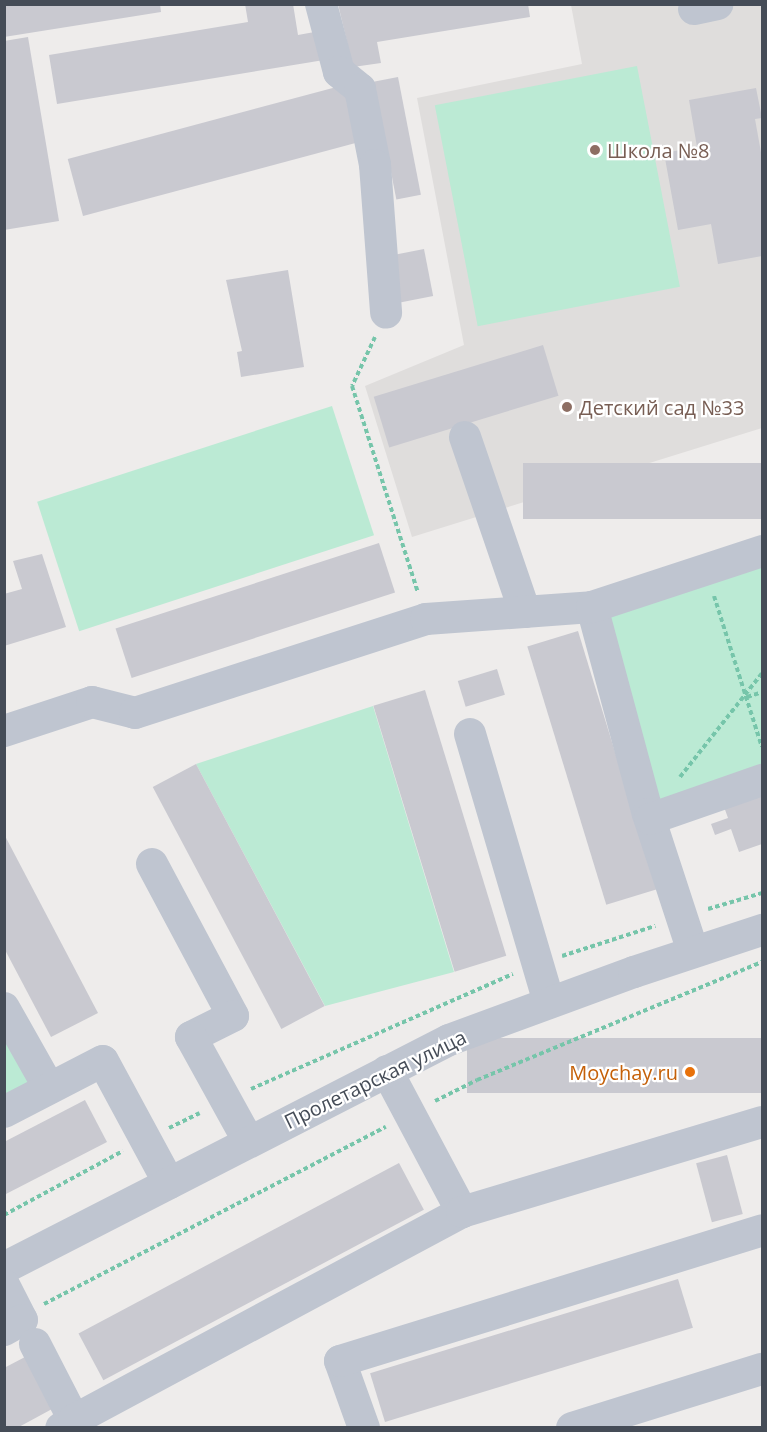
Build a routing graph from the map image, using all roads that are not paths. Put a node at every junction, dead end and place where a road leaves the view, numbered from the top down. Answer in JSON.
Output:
{"nodes":[{"id":1,"x":321,"y":4,"type":"edge"},
{"id":2,"x":386,"y":313,"type":"road end"},
{"id":3,"x":465,"y":437,"type":"dead end"},
{"id":4,"x":762,"y":551,"type":"edge"},
{"id":5,"x":591,"y":607,"type":"junction"},
{"id":6,"x":525,"y":612,"type":"junction"},
{"id":7,"x":4,"y":731,"type":"edge"},
{"id":8,"x":470,"y":734,"type":"dead end"},
{"id":9,"x":762,"y":780,"type":"edge"},
{"id":10,"x":650,"y":819,"type":"junction"},
{"id":11,"x":152,"y":864,"type":"dead end"},
{"id":12,"x":762,"y":930,"type":"edge"},
{"id":13,"x":693,"y":952,"type":"junction"},
{"id":14,"x":549,"y":1003,"type":"junction"},
{"id":15,"x":4,"y":1008,"type":"edge"},
{"id":16,"x":387,"y":1071,"type":"junction"},
{"id":17,"x":49,"y":1088,"type":"junction"},
{"id":18,"x":4,"y":1112,"type":"edge"},
{"id":19,"x":762,"y":1122,"type":"edge"},
{"id":20,"x":249,"y":1142,"type":"junction"},
{"id":21,"x":169,"y":1183,"type":"junction"},
{"id":22,"x":462,"y":1212,"type":"junction"},
{"id":23,"x":762,"y":1230,"type":"edge"},
{"id":24,"x":4,"y":1268,"type":"edge"},
{"id":25,"x":4,"y":1285,"type":"edge"},
{"id":26,"x":21,"y":1331,"type":"edge"},
{"id":27,"x":762,"y":1369,"type":"edge"},
{"id":28,"x":68,"y":1424,"type":"edge"},
{"id":29,"x":364,"y":1428,"type":"edge"},
{"id":30,"x":572,"y":1428,"type":"edge"}],
"edges":[{"from":1,"to":2,"type":"street"},
{"from":3,"to":6,"type":"street"},
{"from":4,"to":5,"type":"street"},
{"from":5,"to":6,"type":"street"},
{"from":5,"to":10,"type":"street"},
{"from":6,"to":7,"type":"street"},
{"from":8,"to":14,"type":"street"},
{"from":9,"to":10,"type":"street"},
{"from":10,"to":13,"type":"street"},
{"from":11,"to":20,"type":"street"},
{"from":12,"to":13,"type":"street","name":"Пролетарская улица"},
{"from":13,"to":14,"type":"street","name":"Пролетарская улица"},
{"from":14,"to":16,"type":"street","name":"Пролетарская улица"},
{"from":15,"to":17,"type":"street"},
{"from":16,"to":20,"type":"street","name":"Пролетарская улица"},
{"from":16,"to":22,"type":"street"},
{"from":17,"to":18,"type":"street"},
{"from":17,"to":21,"type":"street"},
{"from":19,"to":22,"type":"street"},
{"from":20,"to":21,"type":"street","name":"Пролетарская улица"},
{"from":21,"to":24,"type":"street","name":"Пролетарская улица"},
{"from":22,"to":28,"type":"street"},
{"from":23,"to":29,"type":"street"},
{"from":25,"to":26,"type":"street"},
{"from":26,"to":28,"type":"street"},
{"from":27,"to":30,"type":"street"}]}
